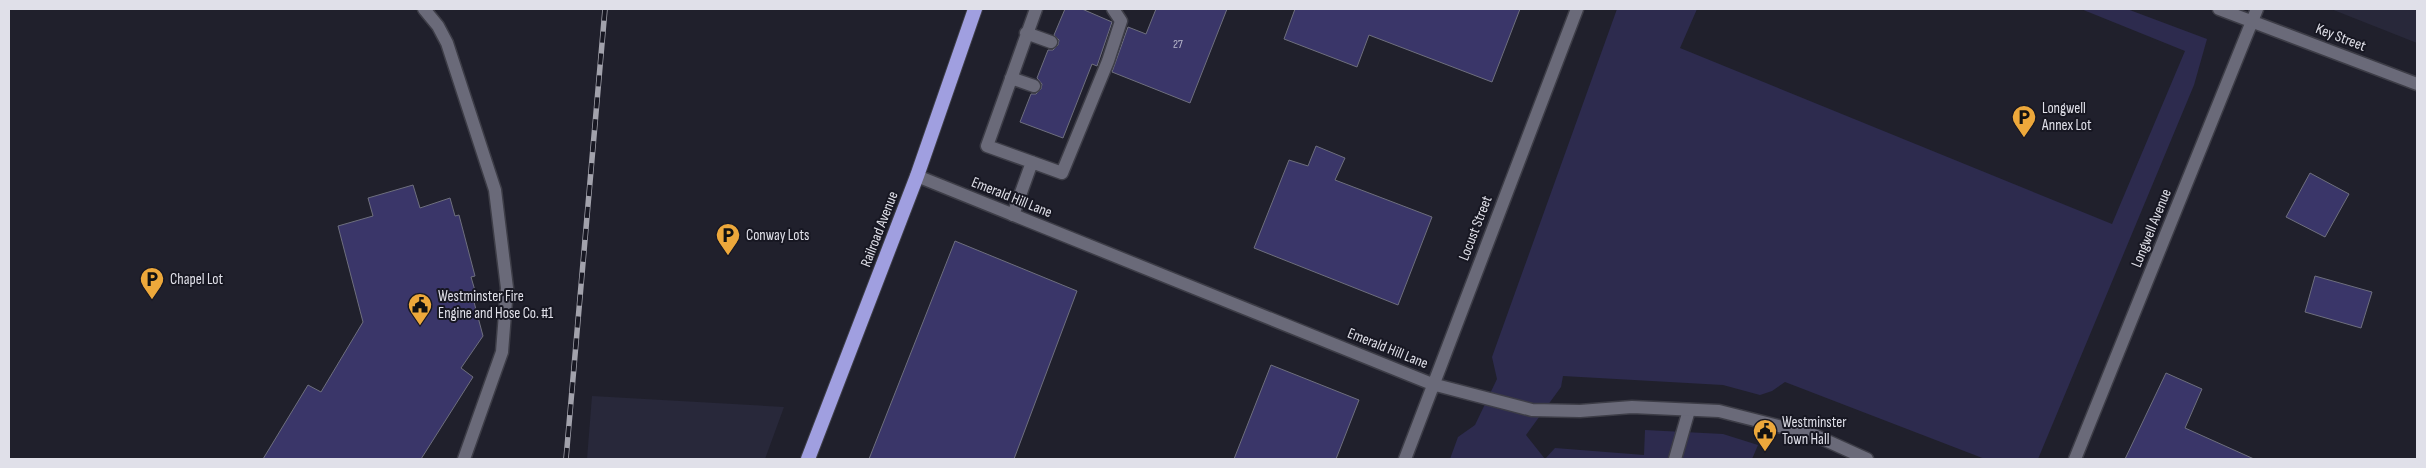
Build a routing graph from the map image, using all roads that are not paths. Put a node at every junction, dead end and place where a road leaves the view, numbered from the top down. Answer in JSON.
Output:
{"nodes":[{"id":1,"x":424,"y":9,"type":"edge"},
{"id":2,"x":975,"y":9,"type":"edge"},
{"id":3,"x":1113,"y":9,"type":"edge"},
{"id":4,"x":1577,"y":9,"type":"edge"},
{"id":5,"x":2219,"y":9,"type":"edge"},
{"id":6,"x":1032,"y":10,"type":"edge"},
{"id":7,"x":2255,"y":15,"type":"edge"},
{"id":8,"x":1026,"y":33,"type":"junction"},
{"id":9,"x":1051,"y":42,"type":"dead end"},
{"id":10,"x":1095,"y":56,"type":"dead end"},
{"id":11,"x":1108,"y":61,"type":"junction"},
{"id":12,"x":1011,"y":78,"type":"junction"},
{"id":13,"x":2417,"y":84,"type":"edge"},
{"id":14,"x":1034,"y":86,"type":"dead end"},
{"id":15,"x":1077,"y":102,"type":"dead end"},
{"id":16,"x":1090,"y":107,"type":"junction"},
{"id":17,"x":1032,"y":162,"type":"junction"},
{"id":18,"x":917,"y":176,"type":"junction"},
{"id":19,"x":1013,"y":215,"type":"junction"},
{"id":20,"x":1432,"y":384,"type":"junction"},
{"id":21,"x":1689,"y":410,"type":"junction"},
{"id":22,"x":464,"y":459,"type":"edge"},
{"id":23,"x":808,"y":459,"type":"edge"},
{"id":24,"x":1405,"y":459,"type":"edge"},
{"id":25,"x":1675,"y":459,"type":"edge"},
{"id":26,"x":1867,"y":459,"type":"edge"},
{"id":27,"x":2075,"y":459,"type":"edge"}],
"edges":[{"from":1,"to":22,"type":"street"},
{"from":2,"to":18,"type":"highway","name":"Railroad Avenue"},
{"from":3,"to":11,"type":"street"},
{"from":4,"to":20,"type":"street","name":"Locust Street"},
{"from":5,"to":7,"type":"street","name":"Key Street"},
{"from":6,"to":8,"type":"street"},
{"from":7,"to":13,"type":"street","name":"Key Street"},
{"from":7,"to":27,"type":"street","name":"Longwell Avenue"},
{"from":8,"to":9,"type":"street"},
{"from":8,"to":12,"type":"street"},
{"from":10,"to":11,"type":"street"},
{"from":11,"to":16,"type":"street"},
{"from":12,"to":14,"type":"street"},
{"from":12,"to":17,"type":"street"},
{"from":15,"to":16,"type":"street"},
{"from":16,"to":17,"type":"street"},
{"from":17,"to":19,"type":"street"},
{"from":18,"to":19,"type":"street","name":"Emerald Hill Lane"},
{"from":18,"to":23,"type":"highway","name":"Railroad Avenue"},
{"from":19,"to":20,"type":"street","name":"Emerald Hill Lane"},
{"from":20,"to":21,"type":"street","name":"Emerald Hill Lane"},
{"from":20,"to":24,"type":"street","name":"Locust Street"},
{"from":21,"to":25,"type":"street"},
{"from":21,"to":26,"type":"street","name":"Emerald Hill Lane"}]}
